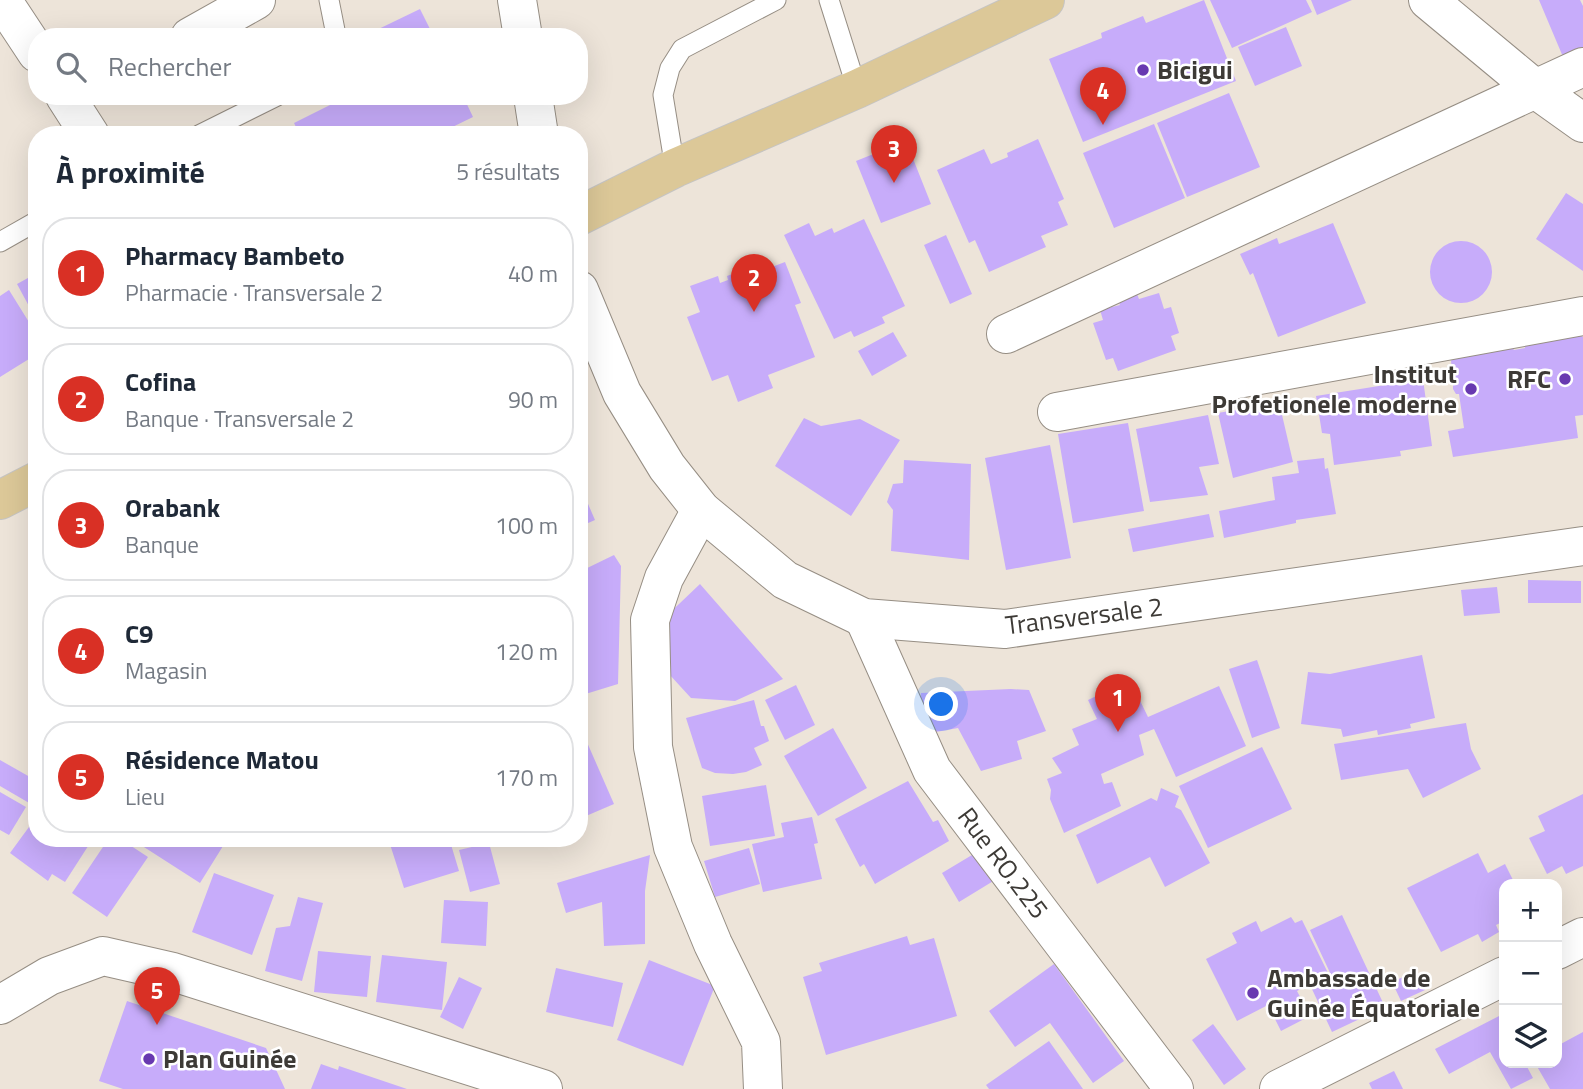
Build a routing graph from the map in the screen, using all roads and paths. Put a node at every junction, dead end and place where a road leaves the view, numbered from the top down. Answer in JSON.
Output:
{"nodes":[{"id":1,"x":2,"y":0,"type":"edge"},
{"id":2,"x":256,"y":0,"type":"edge"},
{"id":3,"x":329,"y":0,"type":"edge"},
{"id":4,"x":517,"y":0,"type":"edge"},
{"id":5,"x":776,"y":0,"type":"edge"},
{"id":6,"x":829,"y":0,"type":"edge"},
{"id":7,"x":1045,"y":0,"type":"edge"},
{"id":8,"x":1428,"y":0,"type":"edge"},
{"id":9,"x":206,"y":28,"type":"edge"},
{"id":10,"x":335,"y":28,"type":"edge"},
{"id":11,"x":522,"y":28,"type":"edge"},
{"id":12,"x":28,"y":39,"type":"edge"},
{"id":13,"x":1583,"y":66,"type":"edge"},
{"id":14,"x":1534,"y":88,"type":"junction"},
{"id":15,"x":857,"y":89,"type":"junction"},
{"id":16,"x":259,"y":105,"type":"edge"},
{"id":17,"x":534,"y":105,"type":"edge"},
{"id":18,"x":1583,"y":123,"type":"edge"},
{"id":19,"x":217,"y":126,"type":"edge"},
{"id":20,"x":538,"y":126,"type":"edge"},
{"id":21,"x":674,"y":168,"type":"junction"},
{"id":22,"x":588,"y":211,"type":"edge"},
{"id":23,"x":28,"y":226,"type":"edge"},
{"id":24,"x":0,"y":242,"type":"edge"},
{"id":25,"x":588,"y":311,"type":"edge"},
{"id":26,"x":1583,"y":316,"type":"edge"},
{"id":27,"x":1006,"y":334,"type":"dead end"},
{"id":28,"x":1057,"y":412,"type":"dead end"},
{"id":29,"x":28,"y":486,"type":"edge"},
{"id":30,"x":0,"y":500,"type":"edge"},
{"id":31,"x":701,"y":510,"type":"junction"},
{"id":32,"x":1583,"y":545,"type":"edge"},
{"id":33,"x":864,"y":618,"type":"junction"},
{"id":34,"x":1583,"y":937,"type":"edge"},
{"id":35,"x":1562,"y":948,"type":"edge"},
{"id":36,"x":1499,"y":979,"type":"edge"},
{"id":37,"x":0,"y":1005,"type":"edge"},
{"id":38,"x":534,"y":1088,"type":"edge"},
{"id":39,"x":763,"y":1089,"type":"edge"},
{"id":40,"x":1174,"y":1089,"type":"edge"},
{"id":41,"x":1279,"y":1089,"type":"edge"}],
"edges":[{"from":1,"to":12,"type":"street"},
{"from":2,"to":9,"type":"street"},
{"from":3,"to":10,"type":"lane"},
{"from":4,"to":11,"type":"street"},
{"from":5,"to":21,"type":"lane"},
{"from":6,"to":15,"type":"lane"},
{"from":7,"to":15,"type":"main road"},
{"from":8,"to":14,"type":"street"},
{"from":13,"to":14,"type":"street"},
{"from":14,"to":18,"type":"street"},
{"from":14,"to":27,"type":"street"},
{"from":15,"to":21,"type":"main road"},
{"from":16,"to":19,"type":"lane"},
{"from":17,"to":20,"type":"street"},
{"from":21,"to":22,"type":"main road"},
{"from":23,"to":24,"type":"lane"},
{"from":25,"to":31,"type":"street","name":"Transversale 2"},
{"from":26,"to":28,"type":"street"},
{"from":29,"to":30,"type":"main road"},
{"from":31,"to":33,"type":"street","name":"Transversale 2"},
{"from":31,"to":39,"type":"street"},
{"from":32,"to":33,"type":"street","name":"Transversale 2"},
{"from":33,"to":40,"type":"street","name":"Rue RO.225"},
{"from":34,"to":35,"type":"street"},
{"from":36,"to":41,"type":"street"},
{"from":37,"to":38,"type":"street"}]}
